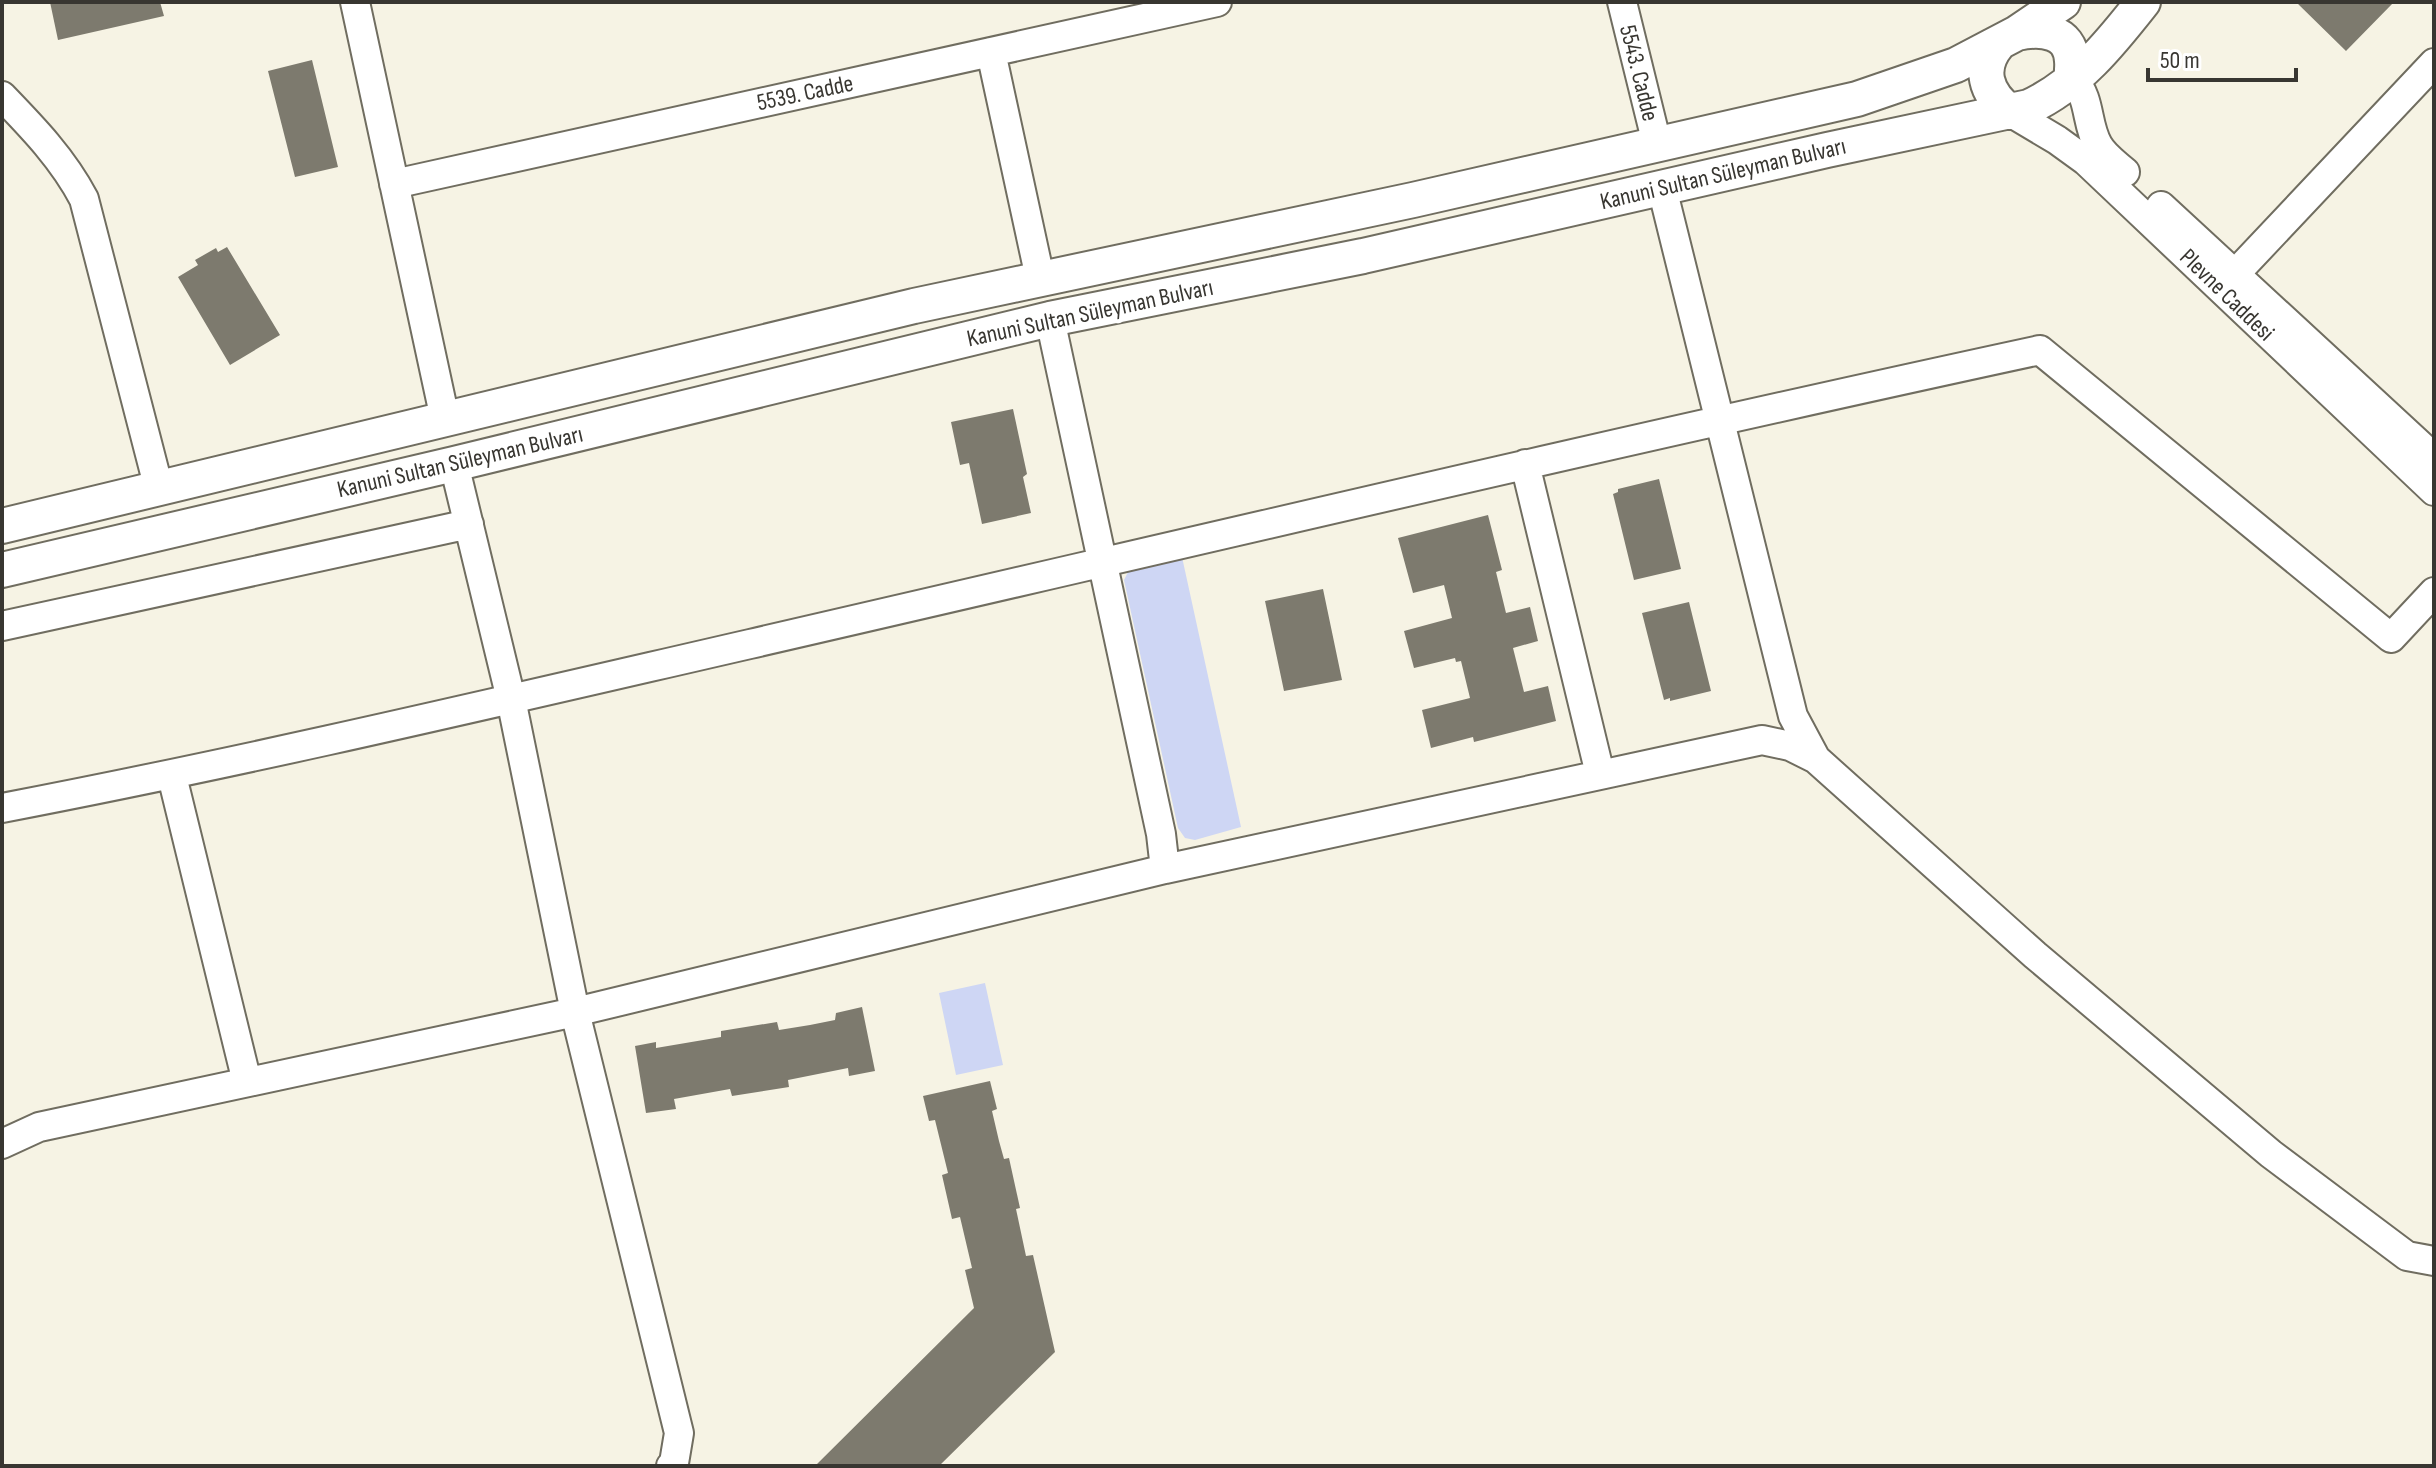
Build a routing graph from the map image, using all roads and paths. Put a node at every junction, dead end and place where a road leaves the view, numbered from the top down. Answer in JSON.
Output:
{"nodes":[{"id":1,"x":355,"y":2,"type":"edge"},
{"id":2,"x":1217,"y":2,"type":"edge"},
{"id":3,"x":1622,"y":2,"type":"edge"},
{"id":4,"x":2063,"y":2,"type":"edge"},
{"id":5,"x":2143,"y":2,"type":"edge"},
{"id":6,"x":2008,"y":38,"type":"junction"},
{"id":7,"x":991,"y":52,"type":"junction"},
{"id":8,"x":2432,"y":69,"type":"edge"},
{"id":9,"x":2074,"y":80,"type":"junction"},
{"id":10,"x":2,"y":96,"type":"edge"},
{"id":11,"x":2010,"y":112,"type":"junction"},
{"id":12,"x":1657,"y":144,"type":"junction"},
{"id":13,"x":394,"y":184,"type":"junction"},
{"id":14,"x":1662,"y":188,"type":"junction"},
{"id":15,"x":2235,"y":274,"type":"junction"},
{"id":16,"x":1040,"y":278,"type":"junction"},
{"id":17,"x":1050,"y":319,"type":"junction"},
{"id":18,"x":445,"y":419,"type":"junction"},
{"id":19,"x":1717,"y":419,"type":"junction"},
{"id":20,"x":2425,"y":461,"type":"edge"},
{"id":21,"x":454,"y":464,"type":"junction"},
{"id":22,"x":1525,"y":464,"type":"junction"},
{"id":23,"x":159,"y":489,"type":"junction"},
{"id":24,"x":2434,"y":491,"type":"edge"},
{"id":25,"x":469,"y":524,"type":"junction"},
{"id":26,"x":2,"y":526,"type":"edge"},
{"id":27,"x":1103,"y":563,"type":"junction"},
{"id":28,"x":2,"y":570,"type":"edge"},
{"id":29,"x":2434,"y":592,"type":"edge"},
{"id":30,"x":2,"y":626,"type":"edge"},
{"id":31,"x":511,"y":699,"type":"junction"},
{"id":32,"x":1816,"y":759,"type":"junction"},
{"id":33,"x":1600,"y":774,"type":"junction"},
{"id":34,"x":172,"y":776,"type":"junction"},
{"id":35,"x":2,"y":808,"type":"edge"},
{"id":36,"x":1165,"y":869,"type":"junction"},
{"id":37,"x":575,"y":1012,"type":"junction"},
{"id":38,"x":247,"y":1082,"type":"junction"},
{"id":39,"x":2,"y":1144,"type":"edge"},
{"id":40,"x":2434,"y":1261,"type":"edge"},
{"id":41,"x":671,"y":1466,"type":"edge"}],
"edges":[{"from":1,"to":13,"type":"street"},
{"from":2,"to":7,"type":"street","name":"5539. Cadde"},
{"from":3,"to":12,"type":"street","name":"5543. Cadde"},
{"from":4,"to":6,"type":"main road","name":"Kanuni Sultan Süleyman Bulvarı"},
{"from":5,"to":9,"type":"main road","name":"Kanuni Sultan Süleyman Bulvarı"},
{"from":6,"to":9,"type":"main road"},
{"from":6,"to":11,"type":"main road"},
{"from":6,"to":12,"type":"main road","name":"Kanuni Sultan Süleyman Bulvarı"},
{"from":7,"to":13,"type":"street","name":"5539. Cadde"},
{"from":7,"to":16,"type":"street"},
{"from":8,"to":15,"type":"street"},
{"from":9,"to":11,"type":"main road","name":"Kanuni Sultan Süleyman Bulvarı"},
{"from":9,"to":15,"type":"street","name":"Plevne Caddesi"},
{"from":10,"to":23,"type":"street"},
{"from":11,"to":14,"type":"main road","name":"Kanuni Sultan Süleyman Bulvarı"},
{"from":11,"to":20,"type":"street","name":"Plevne Caddesi"},
{"from":12,"to":16,"type":"main road","name":"Kanuni Sultan Süleyman Bulvarı"},
{"from":13,"to":18,"type":"street"},
{"from":14,"to":17,"type":"main road","name":"Kanuni Sultan Süleyman Bulvarı"},
{"from":14,"to":19,"type":"street"},
{"from":15,"to":20,"type":"street","name":"Plevne Caddesi"},
{"from":16,"to":18,"type":"main road","name":"Kanuni Sultan Süleyman Bulvarı"},
{"from":17,"to":21,"type":"main road","name":"Kanuni Sultan Süleyman Bulvarı"},
{"from":17,"to":27,"type":"street"},
{"from":18,"to":23,"type":"main road","name":"Kanuni Sultan Süleyman Bulvarı"},
{"from":19,"to":22,"type":"street"},
{"from":19,"to":29,"type":"street"},
{"from":19,"to":32,"type":"street"},
{"from":20,"to":24,"type":"street","name":"Plevne Caddesi"},
{"from":21,"to":25,"type":"street"},
{"from":21,"to":28,"type":"main road","name":"Kanuni Sultan Süleyman Bulvarı"},
{"from":22,"to":27,"type":"street"},
{"from":22,"to":33,"type":"street"},
{"from":23,"to":26,"type":"main road","name":"Kanuni Sultan Süleyman Bulvarı"},
{"from":25,"to":30,"type":"street"},
{"from":25,"to":31,"type":"street"},
{"from":27,"to":31,"type":"street"},
{"from":27,"to":36,"type":"street"},
{"from":31,"to":34,"type":"street"},
{"from":31,"to":37,"type":"street"},
{"from":32,"to":33,"type":"street"},
{"from":32,"to":40,"type":"street"},
{"from":33,"to":36,"type":"street"},
{"from":34,"to":35,"type":"street"},
{"from":34,"to":38,"type":"street"},
{"from":36,"to":37,"type":"street"},
{"from":37,"to":38,"type":"street"},
{"from":37,"to":41,"type":"street"},
{"from":38,"to":39,"type":"street"}]}
